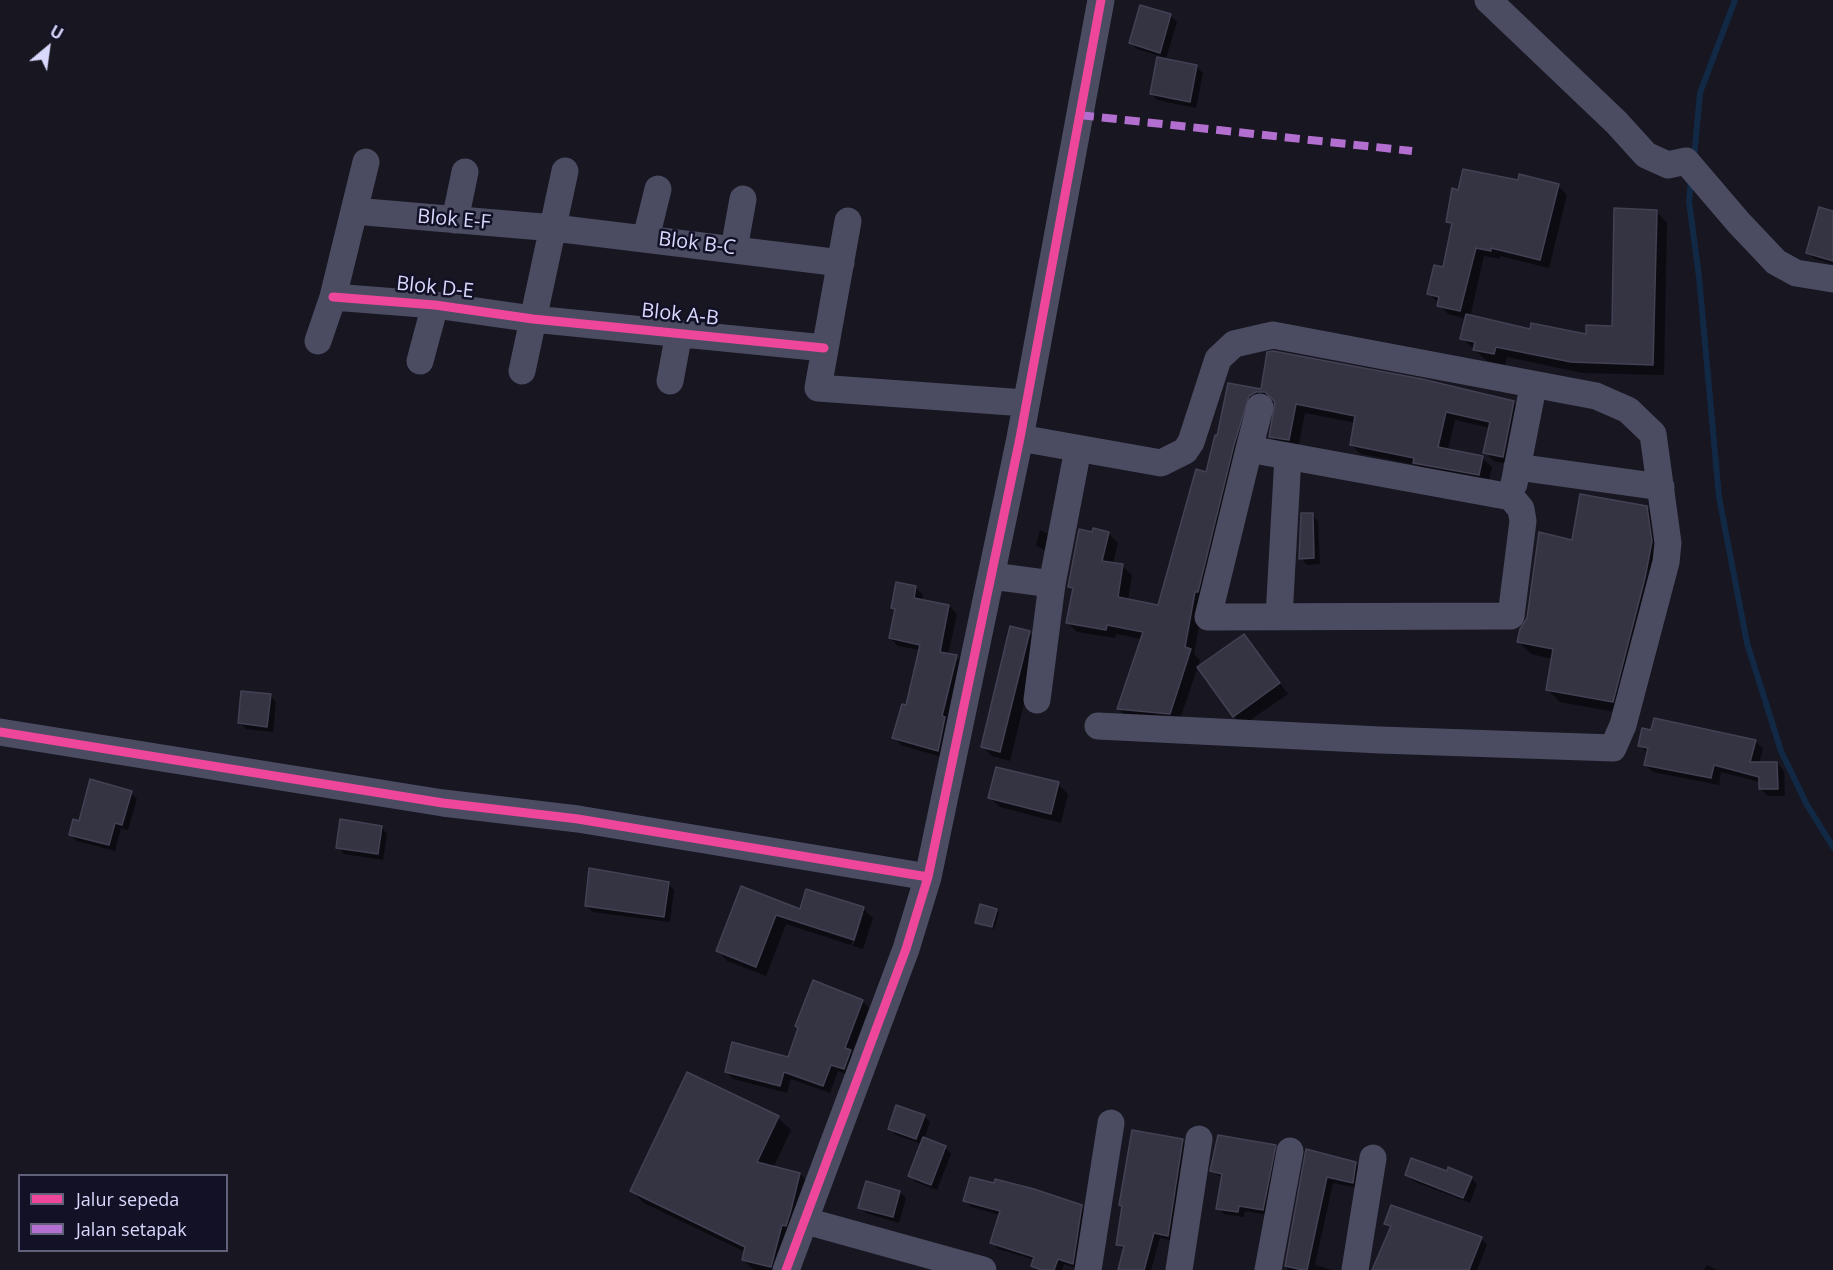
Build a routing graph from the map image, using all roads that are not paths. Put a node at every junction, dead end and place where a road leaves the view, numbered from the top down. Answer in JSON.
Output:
{"nodes":[{"id":1,"x":1101,"y":0,"type":"edge"},
{"id":2,"x":1488,"y":0,"type":"edge"},
{"id":3,"x":366,"y":162,"type":"dead end"},
{"id":4,"x":565,"y":171,"type":"dead end"},
{"id":5,"x":465,"y":172,"type":"dead end"},
{"id":6,"x":658,"y":189,"type":"dead end"},
{"id":7,"x":743,"y":199,"type":"dead end"},
{"id":8,"x":354,"y":211,"type":"junction"},
{"id":9,"x":455,"y":220,"type":"junction"},
{"id":10,"x":848,"y":221,"type":"dead end"},
{"id":11,"x":554,"y":228,"type":"junction"},
{"id":12,"x":646,"y":238,"type":"junction"},
{"id":13,"x":734,"y":249,"type":"junction"},
{"id":14,"x":841,"y":263,"type":"junction"},
{"id":15,"x":1833,"y":279,"type":"edge"},
{"id":16,"x":333,"y":297,"type":"junction"},
{"id":17,"x":435,"y":305,"type":"junction"},
{"id":18,"x":533,"y":319,"type":"junction"},
{"id":19,"x":679,"y":333,"type":"junction"},
{"id":20,"x":318,"y":341,"type":"dead end"},
{"id":21,"x":824,"y":348,"type":"junction"},
{"id":22,"x":420,"y":361,"type":"dead end"},
{"id":23,"x":522,"y":371,"type":"dead end"},
{"id":24,"x":670,"y":381,"type":"dead end"},
{"id":25,"x":1533,"y":387,"type":"junction"},
{"id":26,"x":1025,"y":403,"type":"junction"},
{"id":27,"x":1260,"y":407,"type":"dead end"},
{"id":28,"x":1020,"y":438,"type":"junction"},
{"id":29,"x":1078,"y":449,"type":"junction"},
{"id":30,"x":1249,"y":449,"type":"junction"},
{"id":31,"x":1288,"y":456,"type":"junction"},
{"id":32,"x":1517,"y":467,"type":"junction"},
{"id":33,"x":1661,"y":487,"type":"junction"},
{"id":34,"x":1511,"y":497,"type":"junction"},
{"id":35,"x":992,"y":576,"type":"junction"},
{"id":36,"x":1052,"y":584,"type":"junction"},
{"id":37,"x":1279,"y":617,"type":"junction"},
{"id":38,"x":1037,"y":700,"type":"dead end"},
{"id":39,"x":1098,"y":726,"type":"dead end"},
{"id":40,"x":0,"y":732,"type":"edge"},
{"id":41,"x":928,"y":877,"type":"junction"},
{"id":42,"x":1111,"y":1123,"type":"dead end"},
{"id":43,"x":1199,"y":1139,"type":"dead end"},
{"id":44,"x":1290,"y":1151,"type":"dead end"},
{"id":45,"x":1372,"y":1158,"type":"dead end"},
{"id":46,"x":806,"y":1221,"type":"junction"},
{"id":47,"x":910,"y":1261,"type":"edge"},
{"id":48,"x":786,"y":1270,"type":"edge"},
{"id":49,"x":983,"y":1270,"type":"edge"},
{"id":50,"x":1088,"y":1270,"type":"edge"},
{"id":51,"x":1179,"y":1270,"type":"edge"},
{"id":52,"x":1268,"y":1270,"type":"edge"},
{"id":53,"x":1355,"y":1270,"type":"edge"}],
"edges":[{"from":1,"to":26,"type":"street"},
{"from":2,"to":15,"type":"street"},
{"from":3,"to":8,"type":"street"},
{"from":4,"to":11,"type":"street"},
{"from":5,"to":9,"type":"street"},
{"from":6,"to":12,"type":"street"},
{"from":7,"to":13,"type":"street"},
{"from":8,"to":9,"type":"street","name":"Blok E-F"},
{"from":8,"to":16,"type":"street"},
{"from":9,"to":11,"type":"street","name":"Blok E-F"},
{"from":10,"to":14,"type":"street"},
{"from":11,"to":12,"type":"street","name":"Blok B-C"},
{"from":11,"to":18,"type":"street"},
{"from":12,"to":13,"type":"street","name":"Blok B-C"},
{"from":13,"to":14,"type":"street","name":"Blok B-C"},
{"from":14,"to":21,"type":"street"},
{"from":16,"to":17,"type":"street","name":"Blok D-E"},
{"from":16,"to":20,"type":"street"},
{"from":17,"to":18,"type":"street","name":"Blok D-E"},
{"from":17,"to":22,"type":"street"},
{"from":18,"to":19,"type":"street","name":"Blok A-B"},
{"from":18,"to":23,"type":"street"},
{"from":19,"to":21,"type":"street","name":"Blok A-B"},
{"from":19,"to":24,"type":"street"},
{"from":21,"to":26,"type":"street"},
{"from":25,"to":29,"type":"street"},
{"from":25,"to":32,"type":"street"},
{"from":25,"to":33,"type":"street"},
{"from":26,"to":28,"type":"street"},
{"from":27,"to":30,"type":"street"},
{"from":28,"to":29,"type":"street"},
{"from":28,"to":35,"type":"street"},
{"from":29,"to":36,"type":"street"},
{"from":30,"to":31,"type":"street"},
{"from":30,"to":37,"type":"street"},
{"from":31,"to":34,"type":"street"},
{"from":31,"to":37,"type":"street"},
{"from":32,"to":33,"type":"street"},
{"from":32,"to":34,"type":"street"},
{"from":33,"to":39,"type":"street"},
{"from":34,"to":37,"type":"street"},
{"from":35,"to":36,"type":"street"},
{"from":35,"to":41,"type":"street"},
{"from":36,"to":38,"type":"street"},
{"from":40,"to":41,"type":"street"},
{"from":41,"to":46,"type":"street"},
{"from":42,"to":50,"type":"street"},
{"from":43,"to":51,"type":"street"},
{"from":44,"to":52,"type":"street"},
{"from":45,"to":53,"type":"street"},
{"from":46,"to":47,"type":"street"},
{"from":46,"to":48,"type":"street"},
{"from":47,"to":49,"type":"street"}]}
